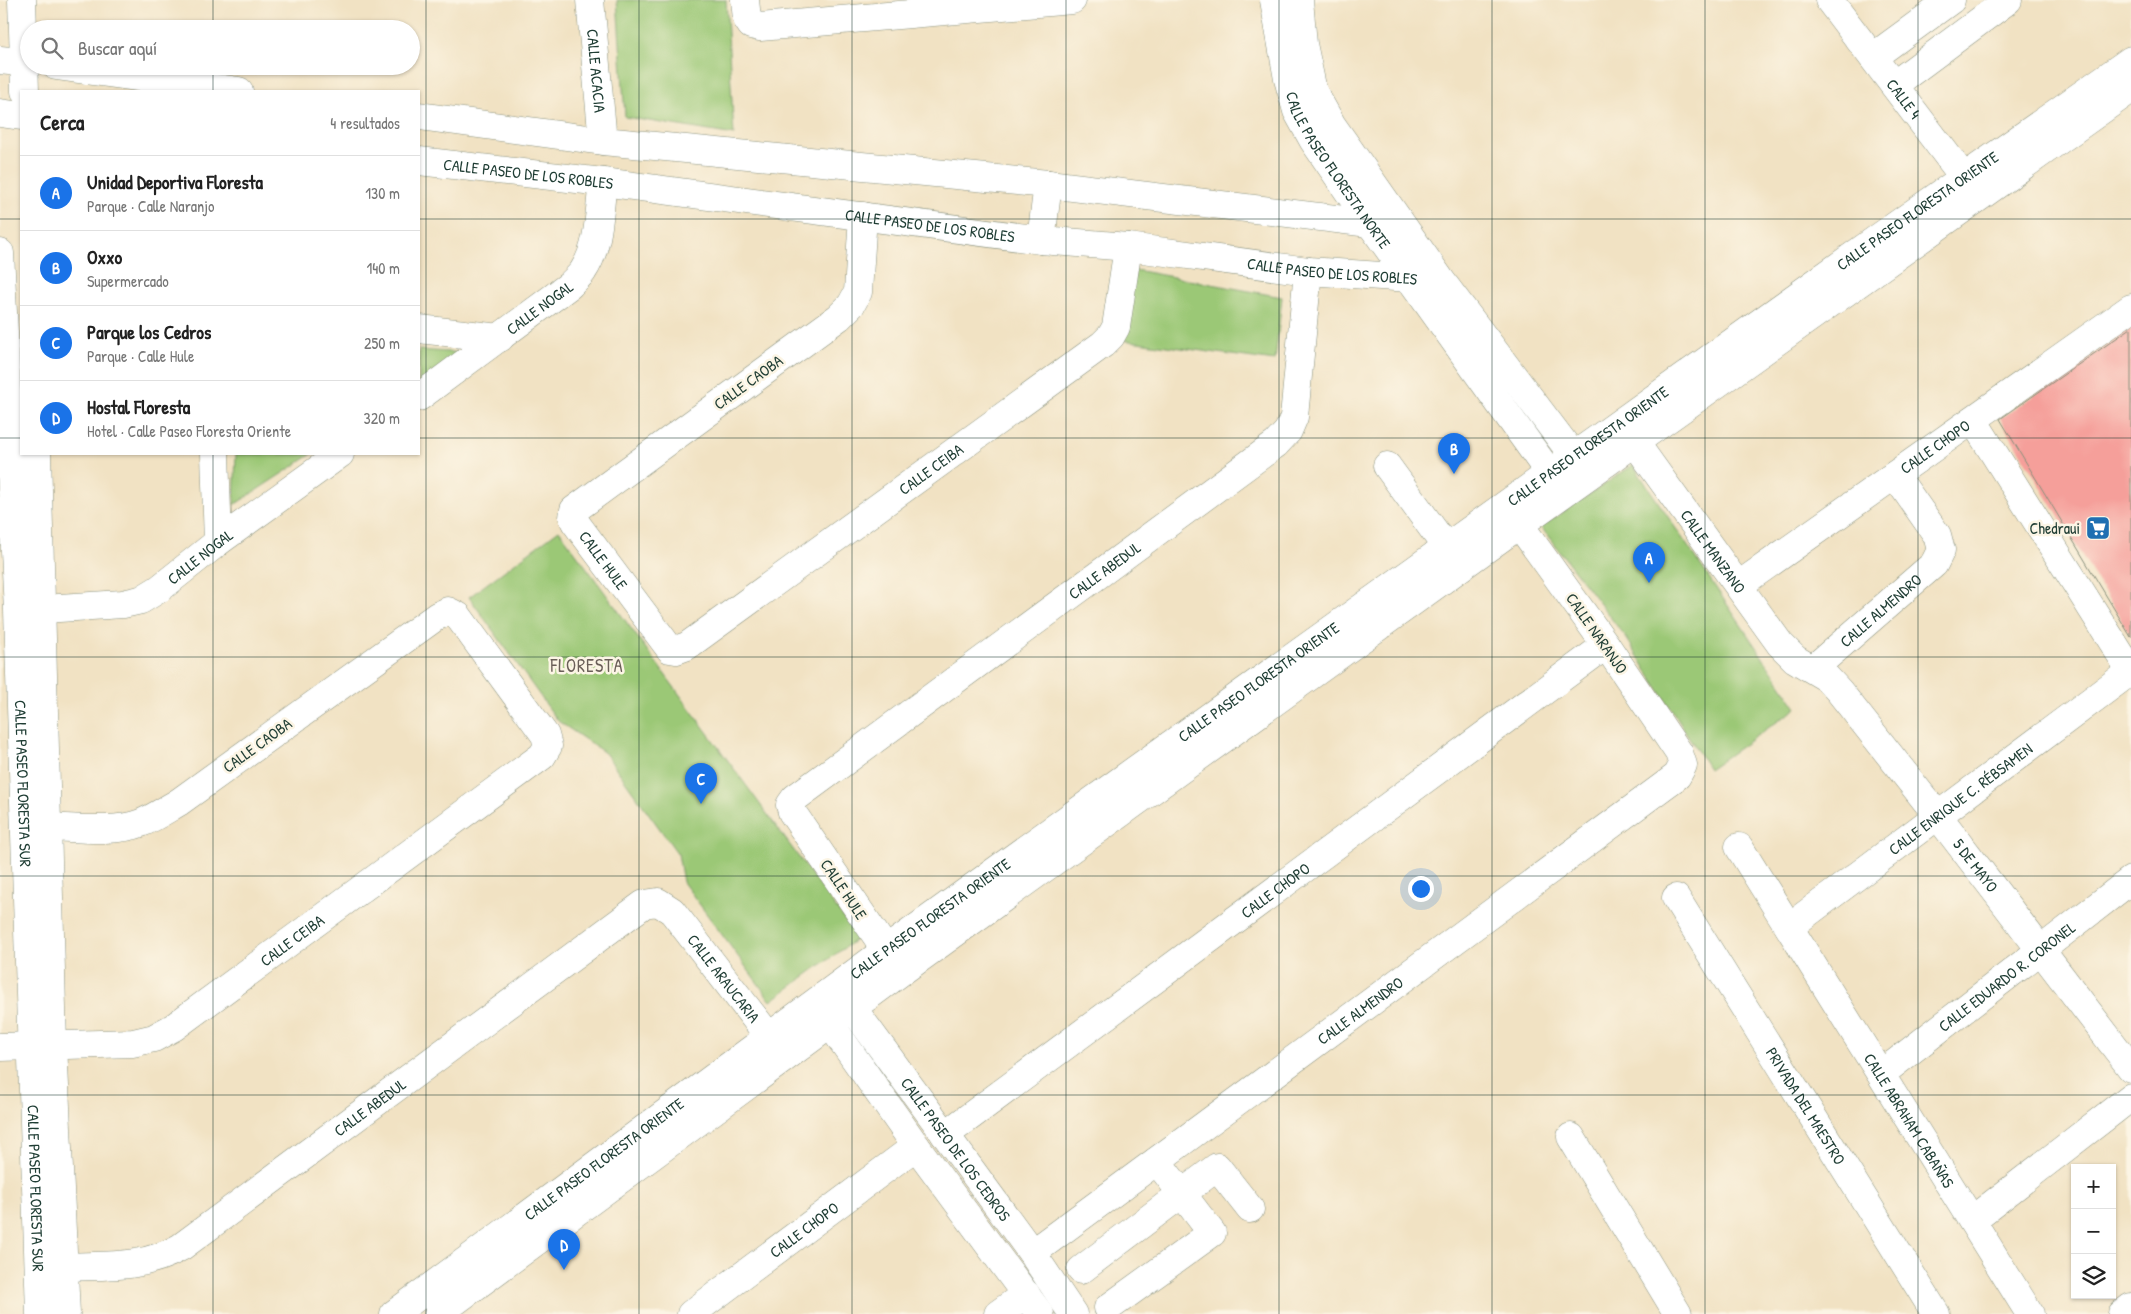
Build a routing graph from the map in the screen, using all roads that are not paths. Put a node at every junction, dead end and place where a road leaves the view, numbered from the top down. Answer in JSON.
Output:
{"nodes":[{"id":1,"x":22,"y":0,"type":"edge"},
{"id":2,"x":590,"y":0,"type":"edge"},
{"id":3,"x":1072,"y":0,"type":"edge"},
{"id":4,"x":1274,"y":0,"type":"edge"},
{"id":5,"x":1298,"y":0,"type":"edge"},
{"id":6,"x":1829,"y":0,"type":"edge"},
{"id":7,"x":1951,"y":0,"type":"edge"},
{"id":8,"x":2008,"y":0,"type":"edge"},
{"id":9,"x":748,"y":13,"type":"edge"},
{"id":10,"x":21,"y":20,"type":"edge"},
{"id":11,"x":20,"y":30,"type":"edge"},
{"id":12,"x":1873,"y":57,"type":"junction"},
{"id":13,"x":2131,"y":60,"type":"edge"},
{"id":14,"x":18,"y":61,"type":"edge"},
{"id":15,"x":21,"y":75,"type":"edge"},
{"id":16,"x":122,"y":75,"type":"edge"},
{"id":17,"x":1895,"y":84,"type":"junction"},
{"id":18,"x":2131,"y":89,"type":"edge"},
{"id":19,"x":25,"y":90,"type":"edge"},
{"id":20,"x":232,"y":90,"type":"edge"},
{"id":21,"x":0,"y":114,"type":"edge"},
{"id":22,"x":20,"y":116,"type":"edge"},
{"id":23,"x":420,"y":116,"type":"edge"},
{"id":24,"x":463,"y":122,"type":"junction"},
{"id":25,"x":603,"y":141,"type":"junction"},
{"id":26,"x":420,"y":161,"type":"edge"},
{"id":27,"x":463,"y":166,"type":"junction"},
{"id":28,"x":603,"y":182,"type":"junction"},
{"id":29,"x":1048,"y":184,"type":"junction"},
{"id":30,"x":1972,"y":187,"type":"junction"},
{"id":31,"x":863,"y":216,"type":"junction"},
{"id":32,"x":1370,"y":223,"type":"junction"},
{"id":33,"x":1402,"y":227,"type":"junction"},
{"id":34,"x":1041,"y":240,"type":"junction"},
{"id":35,"x":1128,"y":248,"type":"junction"},
{"id":36,"x":0,"y":253,"type":"edge"},
{"id":37,"x":1308,"y":270,"type":"junction"},
{"id":38,"x":1410,"y":278,"type":"junction"},
{"id":39,"x":1443,"y":283,"type":"junction"},
{"id":40,"x":2131,"y":308,"type":"edge"},
{"id":41,"x":420,"y":329,"type":"edge"},
{"id":42,"x":500,"y":338,"type":"junction"},
{"id":43,"x":420,"y":396,"type":"edge"},
{"id":44,"x":1973,"y":420,"type":"junction"},
{"id":45,"x":1628,"y":432,"type":"junction"},
{"id":46,"x":20,"y":451,"type":"edge"},
{"id":47,"x":20,"y":455,"type":"edge"},
{"id":48,"x":37,"y":455,"type":"edge"},
{"id":49,"x":215,"y":455,"type":"edge"},
{"id":50,"x":339,"y":455,"type":"edge"},
{"id":51,"x":1387,"y":466,"type":"dead end"},
{"id":52,"x":1581,"y":467,"type":"junction"},
{"id":53,"x":1895,"y":475,"type":"junction"},
{"id":54,"x":1556,"y":483,"type":"junction"},
{"id":55,"x":26,"y":511,"type":"junction"},
{"id":56,"x":573,"y":513,"type":"joint"},
{"id":57,"x":1512,"y":515,"type":"junction"},
{"id":58,"x":218,"y":542,"type":"junction"},
{"id":59,"x":1446,"y":547,"type":"junction"},
{"id":60,"x":1739,"y":585,"type":"junction"},
{"id":61,"x":20,"y":610,"type":"edge"},
{"id":62,"x":1606,"y":645,"type":"junction"},
{"id":63,"x":676,"y":650,"type":"joint"},
{"id":64,"x":1814,"y":668,"type":"junction"},
{"id":65,"x":2131,"y":671,"type":"edge"},
{"id":66,"x":33,"y":710,"type":"junction"},
{"id":67,"x":548,"y":746,"type":"joint"},
{"id":68,"x":1682,"y":765,"type":"joint"},
{"id":69,"x":1125,"y":794,"type":"junction"},
{"id":70,"x":790,"y":805,"type":"joint"},
{"id":71,"x":1938,"y":816,"type":"junction"},
{"id":72,"x":48,"y":827,"type":"junction"},
{"id":73,"x":1739,"y":846,"type":"dead end"},
{"id":74,"x":2131,"y":880,"type":"edge"},
{"id":75,"x":1676,"y":898,"type":"dead end"},
{"id":76,"x":658,"y":902,"type":"joint"},
{"id":77,"x":1789,"y":927,"type":"junction"},
{"id":78,"x":2040,"y":951,"type":"junction"},
{"id":79,"x":893,"y":962,"type":"junction"},
{"id":80,"x":837,"y":987,"type":"junction"},
{"id":81,"x":815,"y":1004,"type":"junction"},
{"id":82,"x":854,"y":1008,"type":"junction"},
{"id":83,"x":831,"y":1025,"type":"junction"},
{"id":84,"x":42,"y":1045,"type":"junction"},
{"id":85,"x":0,"y":1046,"type":"edge"},
{"id":86,"x":778,"y":1048,"type":"junction"},
{"id":87,"x":2131,"y":1068,"type":"edge"},
{"id":88,"x":1882,"y":1074,"type":"junction"},
{"id":89,"x":2131,"y":1097,"type":"edge"},
{"id":90,"x":945,"y":1135,"type":"junction"},
{"id":91,"x":1571,"y":1137,"type":"dead end"},
{"id":92,"x":916,"y":1146,"type":"junction"},
{"id":93,"x":1157,"y":1161,"type":"junction"},
{"id":94,"x":984,"y":1188,"type":"junction"},
{"id":95,"x":1183,"y":1194,"type":"junction"},
{"id":96,"x":962,"y":1207,"type":"junction"},
{"id":97,"x":1250,"y":1210,"type":"dead end"},
{"id":98,"x":1972,"y":1220,"type":"junction"},
{"id":99,"x":1032,"y":1253,"type":"junction"},
{"id":100,"x":64,"y":1267,"type":"junction"},
{"id":101,"x":1080,"y":1270,"type":"dead end"},
{"id":102,"x":1033,"y":1304,"type":"edge"},
{"id":103,"x":431,"y":1307,"type":"edge"},
{"id":104,"x":2131,"y":1307,"type":"edge"},
{"id":105,"x":1108,"y":1308,"type":"dead end"},
{"id":106,"x":40,"y":1314,"type":"edge"},
{"id":107,"x":66,"y":1314,"type":"edge"},
{"id":108,"x":394,"y":1314,"type":"edge"},
{"id":109,"x":691,"y":1314,"type":"edge"},
{"id":110,"x":998,"y":1314,"type":"edge"},
{"id":111,"x":1073,"y":1314,"type":"edge"},
{"id":112,"x":1678,"y":1314,"type":"edge"},
{"id":113,"x":1936,"y":1314,"type":"edge"},
{"id":114,"x":2030,"y":1314,"type":"edge"},
{"id":115,"x":2122,"y":1314,"type":"edge"}],
"edges":[{"from":1,"to":10,"type":"street"},
{"from":2,"to":25,"type":"street","name":"CALLE ACACIA"},
{"from":3,"to":9,"type":"street"},
{"from":4,"to":32,"type":"street","name":"CALLE PASEO FLORESTA NORTE"},
{"from":5,"to":33,"type":"street","name":"CALLE PASEO FLORESTA NORTE"},
{"from":6,"to":12,"type":"street","name":"CALLE 4"},
{"from":7,"to":12,"type":"street"},
{"from":8,"to":17,"type":"street"},
{"from":11,"to":14,"type":"street"},
{"from":12,"to":17,"type":"street","name":"CALLE 4"},
{"from":13,"to":30,"type":"street","name":"CALLE PASEO FLORESTA ORIENTE"},
{"from":15,"to":19,"type":"street"},
{"from":16,"to":20,"type":"street"},
{"from":17,"to":30,"type":"street","name":"CALLE 4"},
{"from":18,"to":30,"type":"street","name":"CALLE PASEO FLORESTA ORIENTE"},
{"from":21,"to":22,"type":"street"},
{"from":23,"to":24,"type":"street"},
{"from":24,"to":25,"type":"street"},
{"from":24,"to":27,"type":"street"},
{"from":25,"to":29,"type":"street"},
{"from":26,"to":27,"type":"street","name":"CALLE PASEO DE LOS ROBLES"},
{"from":27,"to":28,"type":"street","name":"CALLE PASEO DE LOS ROBLES"},
{"from":28,"to":31,"type":"street","name":"CALLE PASEO DE LOS ROBLES"},
{"from":28,"to":42,"type":"street","name":"CALLE NOGAL"},
{"from":29,"to":32,"type":"street"},
{"from":29,"to":34,"type":"street"},
{"from":30,"to":45,"type":"street","name":"CALLE PASEO FLORESTA ORIENTE"},
{"from":31,"to":34,"type":"street","name":"CALLE PASEO DE LOS ROBLES"},
{"from":31,"to":56,"type":"street","name":"CALLE CAOBA"},
{"from":32,"to":33,"type":"street"},
{"from":32,"to":38,"type":"street","name":"CALLE PASEO FLORESTA NORTE"},
{"from":33,"to":39,"type":"street","name":"CALLE PASEO FLORESTA NORTE"},
{"from":34,"to":35,"type":"street","name":"CALLE PASEO DE LOS ROBLES"},
{"from":35,"to":37,"type":"street","name":"CALLE PASEO DE LOS ROBLES"},
{"from":35,"to":63,"type":"street","name":"CALLE CEIBA"},
{"from":36,"to":46,"type":"street","name":"CALLE PASEO FLORESTA SUR"},
{"from":37,"to":38,"type":"street","name":"CALLE PASEO DE LOS ROBLES"},
{"from":37,"to":70,"type":"street","name":"CALLE ABEDUL"},
{"from":38,"to":39,"type":"street","name":"CALLE PASEO DE LOS ROBLES"},
{"from":38,"to":54,"type":"street","name":"CALLE PASEO FLORESTA NORTE"},
{"from":39,"to":52,"type":"street","name":"CALLE PASEO FLORESTA NORTE"},
{"from":40,"to":44,"type":"street","name":"CALLE CHOPO"},
{"from":41,"to":42,"type":"street"},
{"from":42,"to":43,"type":"street","name":"CALLE NOGAL"},
{"from":44,"to":53,"type":"street","name":"CALLE CHOPO"},
{"from":44,"to":65,"type":"street"},
{"from":45,"to":52,"type":"street","name":"CALLE PASEO FLORESTA ORIENTE"},
{"from":45,"to":60,"type":"street","name":"CALLE MANZANO"},
{"from":47,"to":55,"type":"street","name":"CALLE PASEO FLORESTA SUR"},
{"from":48,"to":55,"type":"street","name":"CALLE PASEO FLORESTA SUR"},
{"from":49,"to":58,"type":"street"},
{"from":50,"to":58,"type":"street","name":"CALLE NOGAL"},
{"from":51,"to":59,"type":"street"},
{"from":52,"to":54,"type":"street","name":"CALLE PASEO FLORESTA ORIENTE"},
{"from":53,"to":60,"type":"street","name":"CALLE CHOPO"},
{"from":53,"to":64,"type":"street","name":"CALLE ALMENDRO"},
{"from":54,"to":57,"type":"street","name":"CALLE PASEO FLORESTA ORIENTE"},
{"from":55,"to":61,"type":"street","name":"CALLE PASEO FLORESTA SUR"},
{"from":56,"to":63,"type":"street","name":"CALLE HULE"},
{"from":57,"to":59,"type":"street","name":"CALLE PASEO FLORESTA ORIENTE"},
{"from":57,"to":62,"type":"street","name":"CALLE NARANJO"},
{"from":57,"to":69,"type":"street","name":"CALLE PASEO FLORESTA ORIENTE"},
{"from":58,"to":61,"type":"street","name":"CALLE NOGAL"},
{"from":59,"to":69,"type":"street","name":"CALLE PASEO FLORESTA ORIENTE"},
{"from":60,"to":64,"type":"street","name":"CALLE MANZANO"},
{"from":61,"to":66,"type":"street","name":"CALLE PASEO FLORESTA SUR"},
{"from":62,"to":68,"type":"street","name":"CALLE NARANJO"},
{"from":62,"to":90,"type":"street","name":"CALLE CHOPO"},
{"from":64,"to":71,"type":"street","name":"5 DE MAYO"},
{"from":65,"to":71,"type":"street","name":"CALLE ENRIQUE C. RÉBSAMEN"},
{"from":66,"to":72,"type":"street","name":"CALLE PASEO FLORESTA SUR"},
{"from":66,"to":84,"type":"street","name":"CALLE PASEO FLORESTA SUR"},
{"from":67,"to":72,"type":"street","name":"CALLE CAOBA"},
{"from":67,"to":84,"type":"street","name":"CALLE CEIBA"},
{"from":68,"to":93,"type":"street","name":"CALLE ALMENDRO"},
{"from":69,"to":79,"type":"street","name":"CALLE PASEO FLORESTA ORIENTE"},
{"from":70,"to":79,"type":"street","name":"CALLE HULE"},
{"from":71,"to":77,"type":"street","name":"CALLE ENRIQUE C. RÉBSAMEN"},
{"from":71,"to":78,"type":"street","name":"5 DE MAYO"},
{"from":72,"to":84,"type":"street","name":"CALLE PASEO FLORESTA SUR"},
{"from":73,"to":77,"type":"street","name":"CALLE ABRAHAM CABAÑAS"},
{"from":74,"to":78,"type":"street","name":"CALLE EDUARDO R. CORONEL"},
{"from":75,"to":113,"type":"street","name":"PRIVADA DEL MAESTRO"},
{"from":76,"to":86,"type":"street","name":"CALLE ARAUCARIA"},
{"from":76,"to":100,"type":"street","name":"CALLE ABEDUL"},
{"from":77,"to":88,"type":"street","name":"CALLE ABRAHAM CABAÑAS"},
{"from":78,"to":87,"type":"street","name":"5 DE MAYO"},
{"from":78,"to":88,"type":"street","name":"CALLE EDUARDO R. CORONEL"},
{"from":79,"to":80,"type":"street","name":"CALLE PASEO FLORESTA ORIENTE"},
{"from":79,"to":82,"type":"street","name":"CALLE PASEO FLORESTA ORIENTE"},
{"from":80,"to":81,"type":"street","name":"CALLE PASEO FLORESTA ORIENTE"},
{"from":80,"to":82,"type":"street","name":"CALLE PASEO DE LOS CEDROS"},
{"from":81,"to":83,"type":"street","name":"CALLE PASEO DE LOS CEDROS"},
{"from":81,"to":86,"type":"street","name":"CALLE PASEO FLORESTA ORIENTE"},
{"from":82,"to":83,"type":"street","name":"CALLE PASEO FLORESTA ORIENTE"},
{"from":82,"to":90,"type":"street","name":"CALLE PASEO DE LOS CEDROS"},
{"from":83,"to":86,"type":"street","name":"CALLE PASEO FLORESTA ORIENTE"},
{"from":83,"to":92,"type":"street","name":"CALLE PASEO DE LOS CEDROS"},
{"from":84,"to":85,"type":"street","name":"CALLE CEIBA"},
{"from":84,"to":100,"type":"street","name":"CALLE PASEO FLORESTA SUR"},
{"from":84,"to":106,"type":"street","name":"CALLE PASEO FLORESTA SUR"},
{"from":86,"to":103,"type":"street","name":"CALLE PASEO FLORESTA ORIENTE"},
{"from":88,"to":98,"type":"street","name":"CALLE ABRAHAM CABAÑAS"},
{"from":89,"to":98,"type":"street"},
{"from":90,"to":94,"type":"street","name":"CALLE PASEO DE LOS CEDROS"},
{"from":91,"to":112,"type":"street"},
{"from":92,"to":96,"type":"street","name":"CALLE PASEO DE LOS CEDROS"},
{"from":92,"to":109,"type":"street","name":"CALLE CHOPO"},
{"from":93,"to":95,"type":"street"},
{"from":93,"to":99,"type":"street","name":"CALLE ALMENDRO"},
{"from":94,"to":96,"type":"street"},
{"from":94,"to":99,"type":"street","name":"CALLE PASEO DE LOS CEDROS"},
{"from":95,"to":97,"type":"street"},
{"from":95,"to":101,"type":"street"},
{"from":95,"to":105,"type":"street"},
{"from":96,"to":102,"type":"street","name":"CALLE PASEO DE LOS CEDROS"},
{"from":98,"to":114,"type":"street","name":"CALLE ABRAHAM CABAÑAS"},
{"from":99,"to":111,"type":"street","name":"CALLE PASEO DE LOS CEDROS"},
{"from":100,"to":107,"type":"street","name":"CALLE PASEO FLORESTA SUR"},
{"from":102,"to":110,"type":"street"},
{"from":103,"to":108,"type":"street","name":"CALLE PASEO FLORESTA ORIENTE"},
{"from":104,"to":115,"type":"street"}]}
